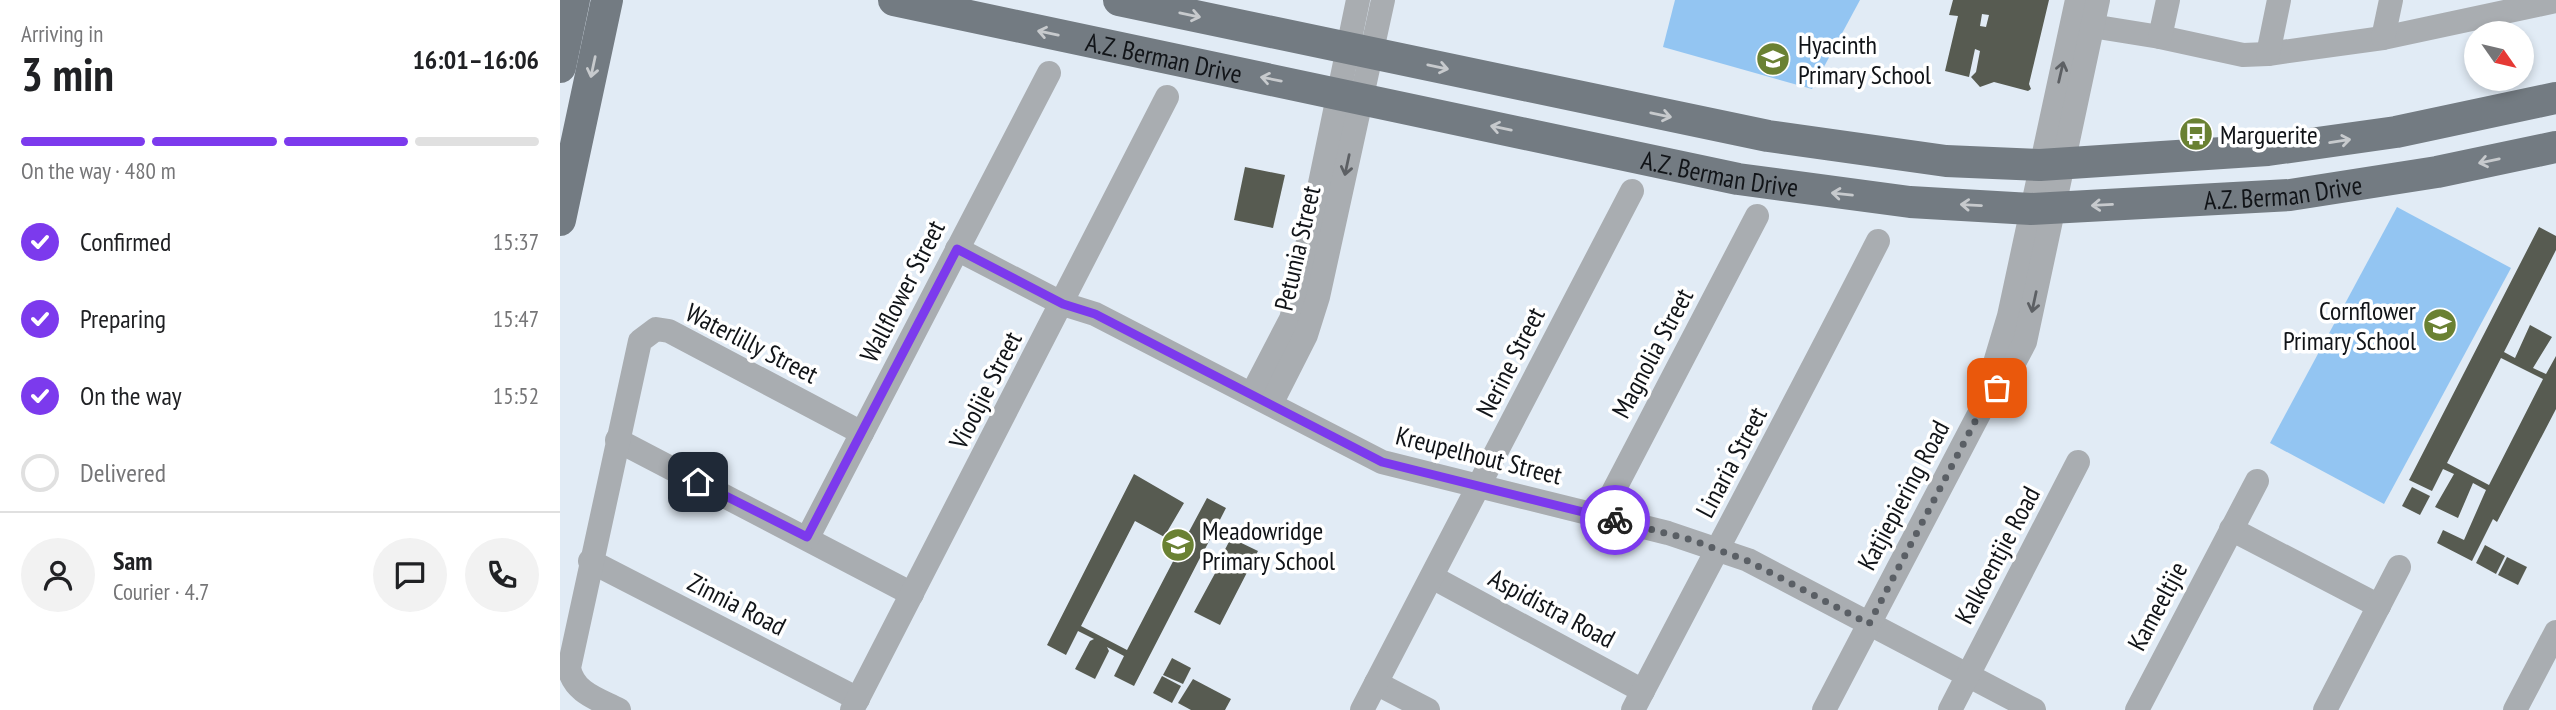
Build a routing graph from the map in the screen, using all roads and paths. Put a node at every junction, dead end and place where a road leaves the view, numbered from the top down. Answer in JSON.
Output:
{"nodes":[{"id":1,"x":574,"y":0,"type":"edge"},
{"id":2,"x":607,"y":0,"type":"edge"},
{"id":3,"x":894,"y":0,"type":"edge"},
{"id":4,"x":1119,"y":0,"type":"edge"},
{"id":5,"x":1358,"y":0,"type":"edge"},
{"id":6,"x":1383,"y":0,"type":"edge"},
{"id":7,"x":2098,"y":0,"type":"edge"},
{"id":8,"x":2168,"y":0,"type":"edge"},
{"id":9,"x":2279,"y":0,"type":"edge"},
{"id":10,"x":2391,"y":0,"type":"edge"},
{"id":11,"x":2556,"y":1,"type":"edge"},
{"id":12,"x":2500,"y":8,"type":"edge"},
{"id":13,"x":2081,"y":16,"type":"edge"},
{"id":14,"x":2160,"y":37,"type":"junction"},
{"id":15,"x":2383,"y":38,"type":"junction"},
{"id":16,"x":1359,"y":51,"type":"junction"},
{"id":17,"x":2269,"y":54,"type":"junction"},
{"id":18,"x":560,"y":67,"type":"edge"},
{"id":19,"x":1049,"y":73,"type":"dead end"},
{"id":20,"x":1350,"y":95,"type":"junction"},
{"id":21,"x":1167,"y":97,"type":"dead end"},
{"id":22,"x":2556,"y":98,"type":"edge"},
{"id":23,"x":2556,"y":146,"type":"edge"},
{"id":24,"x":2052,"y":164,"type":"junction"},
{"id":25,"x":1632,"y":191,"type":"dead end"},
{"id":26,"x":1757,"y":216,"type":"dead end"},
{"id":27,"x":560,"y":220,"type":"edge"},
{"id":28,"x":2040,"y":221,"type":"junction"},
{"id":29,"x":1878,"y":241,"type":"dead end"},
{"id":30,"x":957,"y":249,"type":"junction"},
{"id":31,"x":1063,"y":304,"type":"junction"},
{"id":32,"x":1262,"y":399,"type":"junction"},
{"id":33,"x":862,"y":433,"type":"junction"},
{"id":34,"x":617,"y":440,"type":"junction"},
{"id":35,"x":2078,"y":462,"type":"dead end"},
{"id":36,"x":2257,"y":481,"type":"dead end"},
{"id":37,"x":1479,"y":487,"type":"junction"},
{"id":38,"x":1600,"y":517,"type":"junction"},
{"id":39,"x":2231,"y":529,"type":"junction"},
{"id":40,"x":807,"y":537,"type":"junction"},
{"id":41,"x":1717,"y":549,"type":"junction"},
{"id":42,"x":590,"y":561,"type":"junction"},
{"id":43,"x":2399,"y":567,"type":"dead end"},
{"id":44,"x":1432,"y":577,"type":"junction"},
{"id":45,"x":912,"y":594,"type":"junction"},
{"id":46,"x":2378,"y":607,"type":"junction"},
{"id":47,"x":1869,"y":624,"type":"junction"},
{"id":48,"x":2556,"y":632,"type":"edge"},
{"id":49,"x":1968,"y":675,"type":"junction"},
{"id":50,"x":1376,"y":683,"type":"junction"},
{"id":51,"x":1638,"y":700,"type":"edge"},
{"id":52,"x":855,"y":704,"type":"edge"},
{"id":53,"x":619,"y":710,"type":"edge"},
{"id":54,"x":1362,"y":710,"type":"edge"},
{"id":55,"x":1428,"y":710,"type":"edge"},
{"id":56,"x":1824,"y":710,"type":"edge"},
{"id":57,"x":1950,"y":710,"type":"edge"},
{"id":58,"x":2034,"y":710,"type":"edge"},
{"id":59,"x":2137,"y":710,"type":"edge"},
{"id":60,"x":2325,"y":710,"type":"edge"},
{"id":61,"x":2515,"y":710,"type":"edge"}],
"edges":[{"from":1,"to":18,"type":"main road"},
{"from":2,"to":27,"type":"main road","one_way":true},
{"from":20,"to":3,"type":"main road","name":"A.Z. Berman Drive","one_way":true},
{"from":4,"to":16,"type":"main road","name":"A.Z. Berman Drive","one_way":true},
{"from":5,"to":16,"type":"street"},
{"from":6,"to":16,"type":"street"},
{"from":7,"to":13,"type":"street","name":"Katjiepiering Road"},
{"from":8,"to":14,"type":"street"},
{"from":9,"to":17,"type":"street"},
{"from":10,"to":15,"type":"street"},
{"from":11,"to":12,"type":"street"},
{"from":12,"to":15,"type":"street"},
{"from":13,"to":14,"type":"street"},
{"from":13,"to":24,"type":"street","name":"Katjiepiering Road"},
{"from":14,"to":17,"type":"street"},
{"from":15,"to":17,"type":"street"},
{"from":16,"to":20,"type":"street","name":"Petunia Street"},
{"from":16,"to":24,"type":"main road","name":"A.Z. Berman Drive","one_way":true},
{"from":19,"to":30,"type":"street","name":"Wallflower Street"},
{"from":28,"to":20,"type":"main road","name":"A.Z. Berman Drive","one_way":true},
{"from":20,"to":32,"type":"street","name":"Petunia Street"},
{"from":21,"to":31,"type":"street","name":"Viooljie Street"},
{"from":24,"to":22,"type":"main road","name":"A.Z. Berman Drive","one_way":true},
{"from":23,"to":28,"type":"main road","name":"A.Z. Berman Drive","one_way":true},
{"from":24,"to":28,"type":"street","name":"Katjiepiering Road"},
{"from":25,"to":37,"type":"street","name":"Nerine Street"},
{"from":26,"to":38,"type":"street","name":"Magnolia Street"},
{"from":28,"to":47,"type":"street","name":"Katjiepiering Road"},
{"from":29,"to":41,"type":"street","name":"Linaria Street"},
{"from":30,"to":31,"type":"street","name":"Kreupelhout Street"},
{"from":30,"to":33,"type":"street","name":"Wallflower Street"},
{"from":31,"to":32,"type":"street","name":"Kreupelhout Street"},
{"from":31,"to":45,"type":"street","name":"Viooljie Street"},
{"from":32,"to":37,"type":"street","name":"Kreupelhout Street"},
{"from":33,"to":34,"type":"street","name":"Waterlilly Street"},
{"from":33,"to":40,"type":"street","name":"Wallflower Street"},
{"from":34,"to":40,"type":"street"},
{"from":34,"to":42,"type":"street","name":"Waterlilly Street"},
{"from":35,"to":49,"type":"street","name":"Kalkoentjie Road"},
{"from":36,"to":39,"type":"street","name":"Kameeltjie"},
{"from":37,"to":38,"type":"street","name":"Kreupelhout Street"},
{"from":37,"to":44,"type":"street","name":"Nerine Street"},
{"from":38,"to":41,"type":"street","name":"Kreupelhout Street"},
{"from":39,"to":46,"type":"street"},
{"from":39,"to":59,"type":"street","name":"Kameeltjie"},
{"from":40,"to":45,"type":"street"},
{"from":41,"to":47,"type":"street","name":"Kreupelhout Street"},
{"from":41,"to":51,"type":"street","name":"Linaria Street"},
{"from":42,"to":52,"type":"street","name":"Zinnia Road"},
{"from":42,"to":53,"type":"street","name":"Waterlilly Street"},
{"from":43,"to":46,"type":"street"},
{"from":44,"to":50,"type":"street","name":"Nerine Street"},
{"from":44,"to":51,"type":"street","name":"Aspidistra Road"},
{"from":45,"to":52,"type":"street","name":"Viooljie Street"},
{"from":46,"to":60,"type":"street"},
{"from":47,"to":49,"type":"street","name":"Kreupelhout Street"},
{"from":47,"to":56,"type":"street","name":"Katjiepiering Road"},
{"from":48,"to":61,"type":"street"},
{"from":49,"to":57,"type":"street","name":"Kalkoentjie Road"},
{"from":49,"to":58,"type":"street","name":"Kreupelhout Street"},
{"from":50,"to":54,"type":"street","name":"Nerine Street"},
{"from":50,"to":55,"type":"street"}]}
